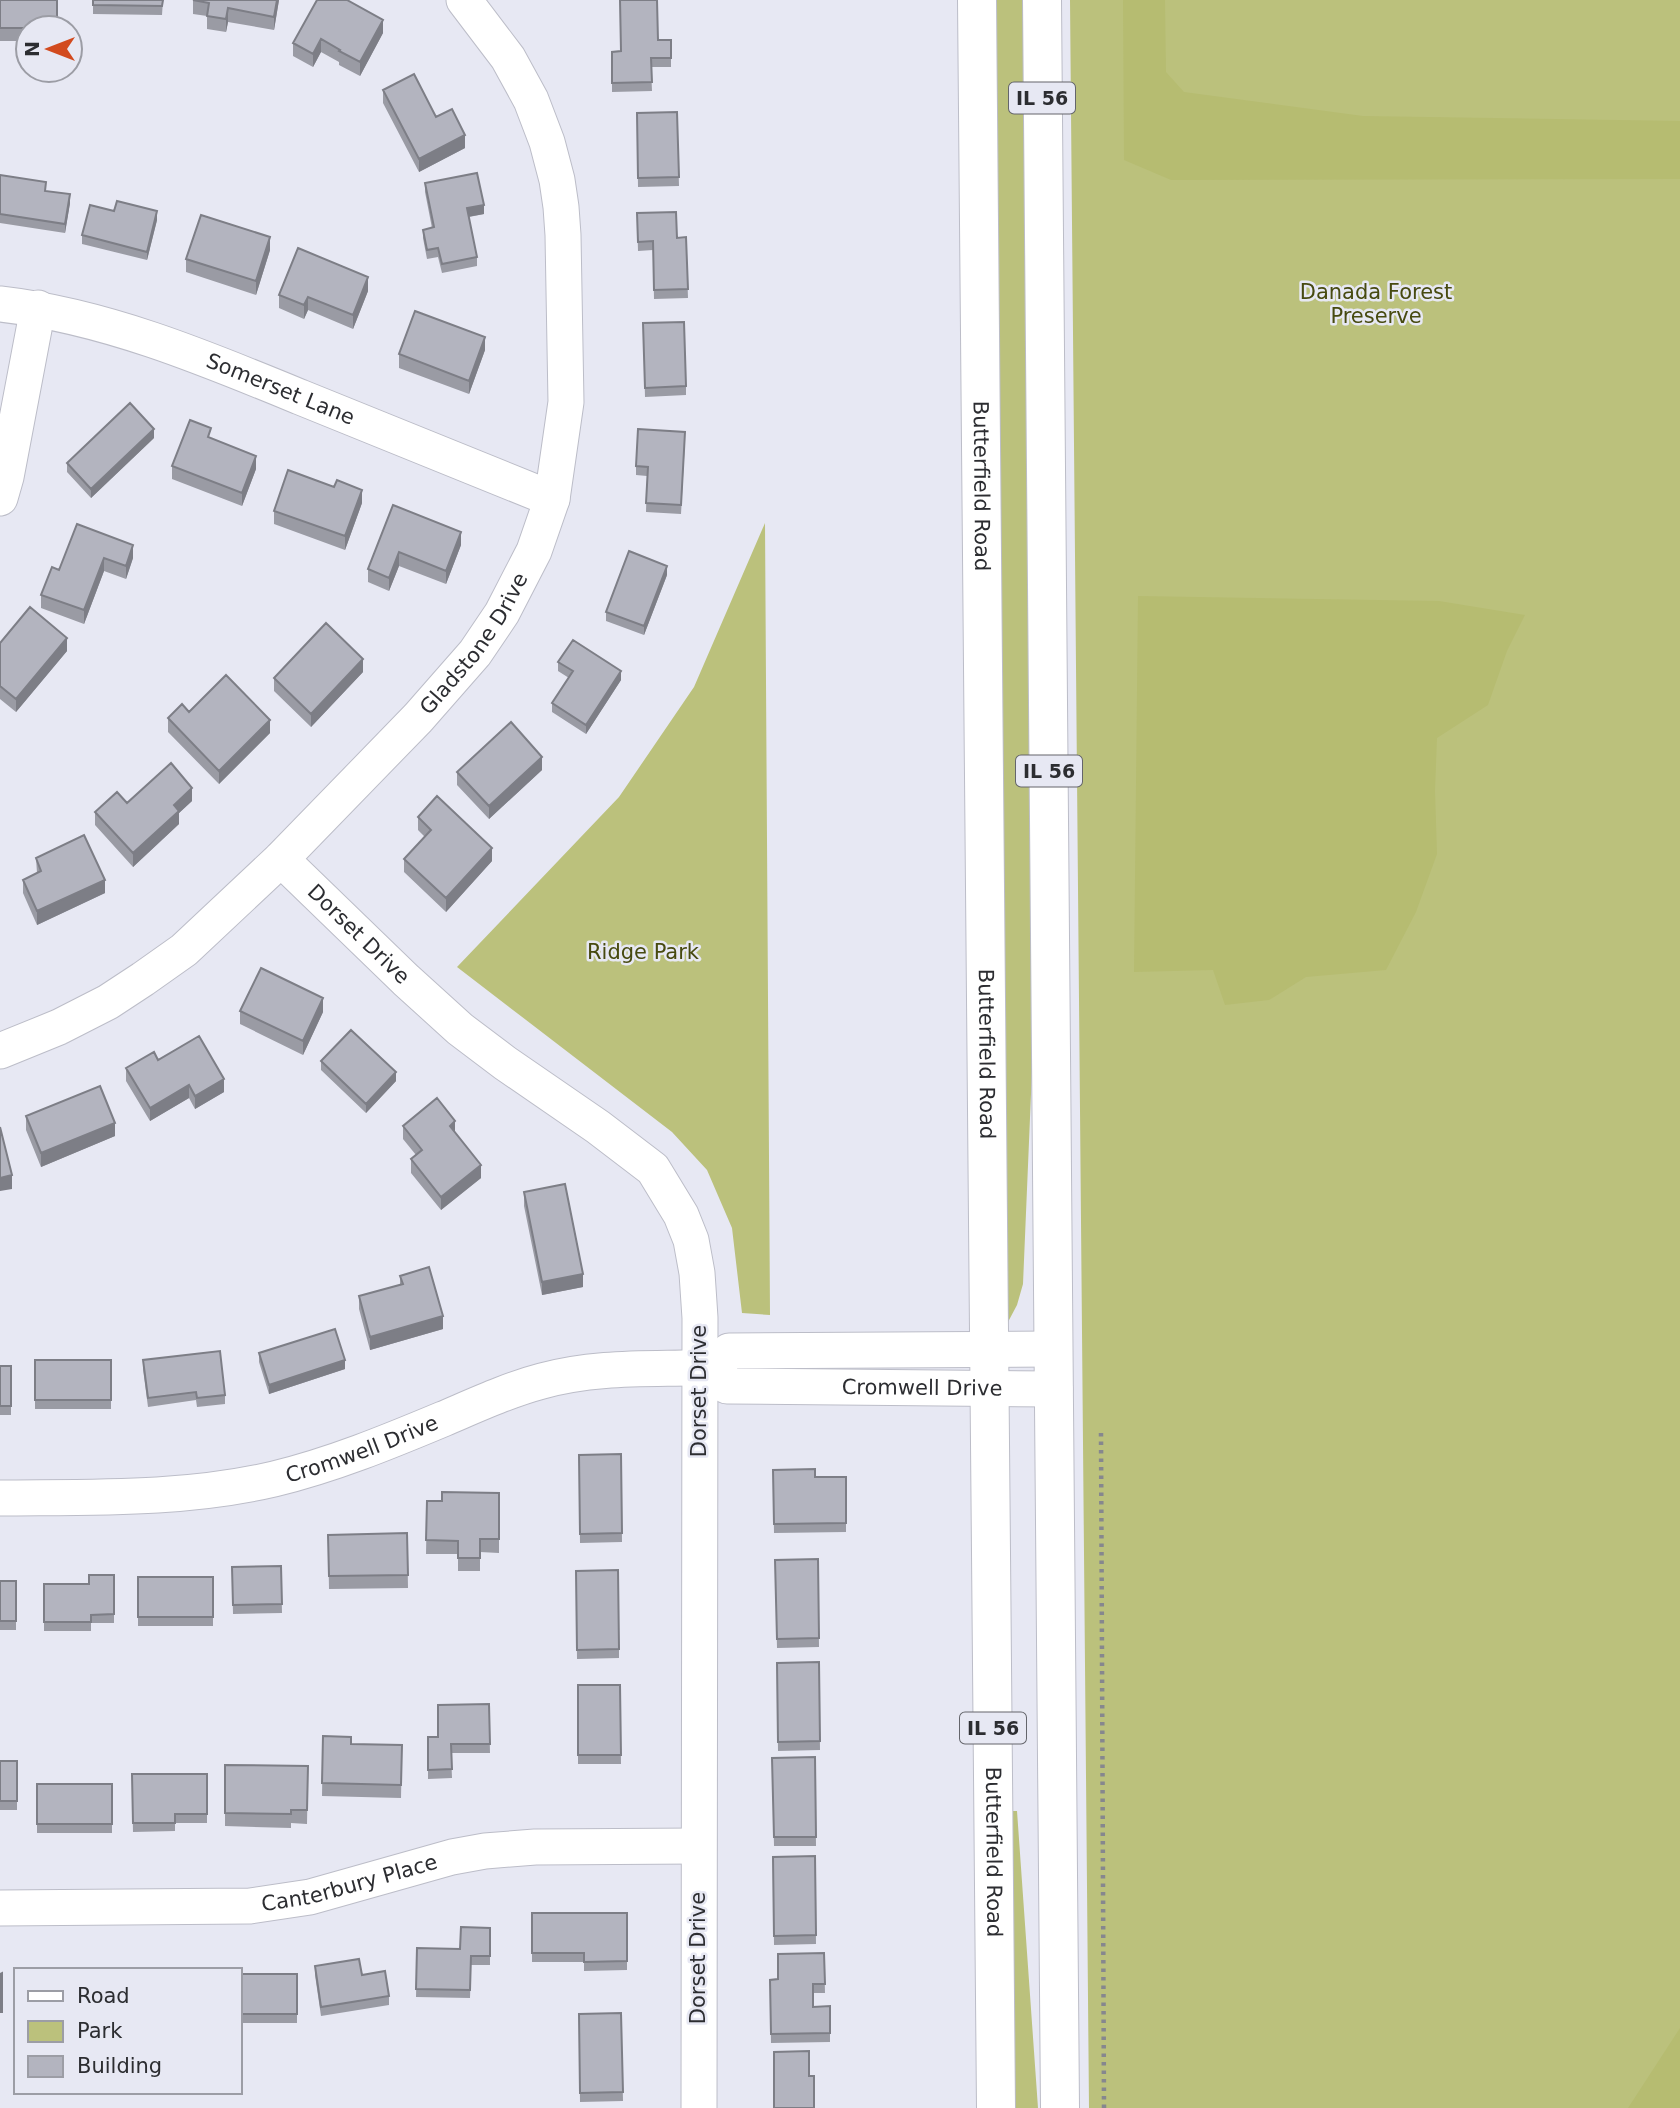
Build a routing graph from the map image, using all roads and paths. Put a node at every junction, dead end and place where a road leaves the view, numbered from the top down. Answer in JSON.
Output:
{"nodes":[{"id":1,"x":464,"y":0,"type":"edge"},
{"id":2,"x":977,"y":0,"type":"edge"},
{"id":3,"x":1042,"y":0,"type":"edge"},
{"id":4,"x":0,"y":304,"type":"edge"},
{"id":5,"x":38,"y":308,"type":"junction"},
{"id":6,"x":0,"y":498,"type":"edge"},
{"id":7,"x":552,"y":499,"type":"junction"},
{"id":8,"x":281,"y":859,"type":"junction"},
{"id":9,"x":0,"y":1051,"type":"edge"},
{"id":10,"x":989,"y":1348,"type":"junction"},
{"id":11,"x":1054,"y":1349,"type":"junction"},
{"id":12,"x":708,"y":1368,"type":"junction"},
{"id":13,"x":990,"y":1388,"type":"junction"},
{"id":14,"x":1055,"y":1389,"type":"junction"},
{"id":15,"x":1101,"y":1433,"type":"dead end"},
{"id":16,"x":0,"y":1497,"type":"edge"},
{"id":17,"x":698,"y":1846,"type":"junction"},
{"id":18,"x":0,"y":1909,"type":"edge"},
{"id":19,"x":699,"y":2108,"type":"edge"},
{"id":20,"x":996,"y":2108,"type":"edge"},
{"id":21,"x":1060,"y":2108,"type":"edge"},
{"id":22,"x":1104,"y":2108,"type":"edge"}],
"edges":[{"from":1,"to":7,"type":"street","name":"Gladstone Drive"},
{"from":2,"to":10,"type":"main road","name":"Butterfield Road","number":"IL 56"},
{"from":3,"to":11,"type":"main road","number":"IL 56"},
{"from":4,"to":5,"type":"street","name":"Somerset Lane"},
{"from":5,"to":6,"type":"street"},
{"from":5,"to":7,"type":"street","name":"Somerset Lane"},
{"from":7,"to":8,"type":"street","name":"Gladstone Drive"},
{"from":8,"to":9,"type":"street","name":"Gladstone Drive"},
{"from":8,"to":12,"type":"street","name":"Dorset Drive"},
{"from":10,"to":11,"type":"street","name":"Cromwell Drive"},
{"from":10,"to":12,"type":"street","name":"Cromwell Drive"},
{"from":10,"to":13,"type":"main road","name":"Butterfield Road","number":"IL 56"},
{"from":11,"to":14,"type":"main road","number":"IL 56"},
{"from":12,"to":13,"type":"street","name":"Cromwell Drive"},
{"from":12,"to":16,"type":"street","name":"Cromwell Drive"},
{"from":12,"to":17,"type":"street","name":"Dorset Drive"},
{"from":13,"to":14,"type":"street","name":"Cromwell Drive"},
{"from":13,"to":20,"type":"main road","name":"Butterfield Road","number":"IL 56"},
{"from":14,"to":21,"type":"main road","number":"IL 56"},
{"from":15,"to":22,"type":"path"},
{"from":17,"to":18,"type":"street","name":"Canterbury Place"},
{"from":17,"to":19,"type":"street","name":"Dorset Drive"}]}
